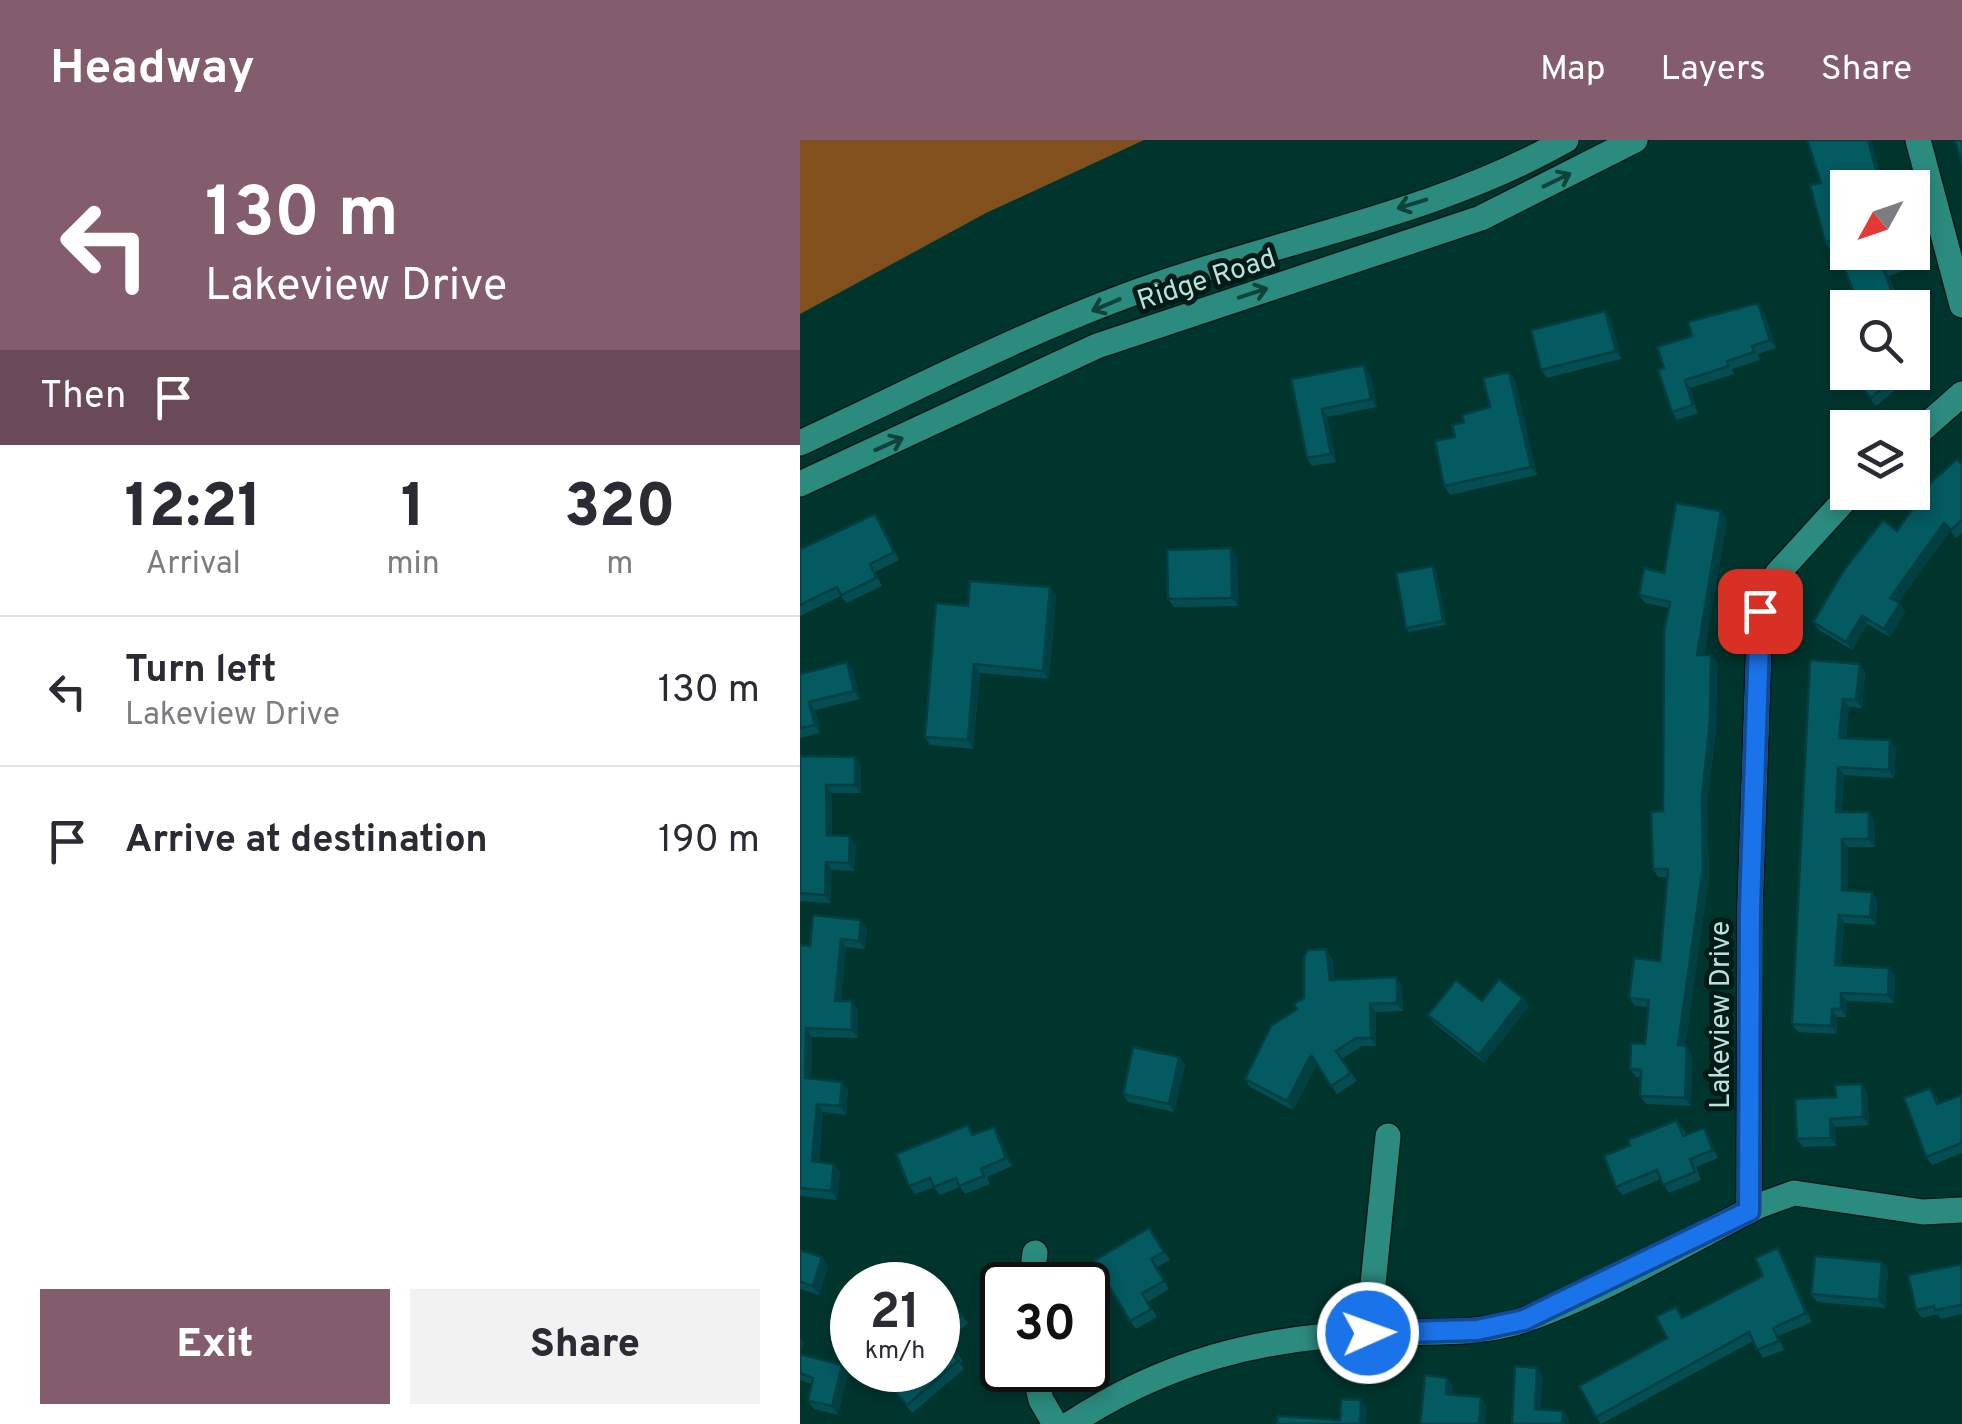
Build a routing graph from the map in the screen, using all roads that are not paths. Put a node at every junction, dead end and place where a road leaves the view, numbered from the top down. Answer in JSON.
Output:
{"nodes":[{"id":1,"x":1566,"y":140,"type":"edge"},
{"id":2,"x":1636,"y":140,"type":"edge"},
{"id":3,"x":1918,"y":140,"type":"edge"},
{"id":4,"x":1197,"y":272,"type":"junction"},
{"id":5,"x":1962,"y":304,"type":"edge"},
{"id":6,"x":1210,"y":308,"type":"junction"},
{"id":7,"x":1962,"y":394,"type":"edge"},
{"id":8,"x":1930,"y":422,"type":"edge"},
{"id":9,"x":800,"y":443,"type":"edge"},
{"id":10,"x":800,"y":484,"type":"edge"},
{"id":11,"x":1835,"y":510,"type":"edge"},
{"id":12,"x":1388,"y":1136,"type":"dead end"},
{"id":13,"x":1962,"y":1210,"type":"edge"},
{"id":14,"x":1749,"y":1211,"type":"junction"},
{"id":15,"x":1036,"y":1252,"type":"dead end"},
{"id":16,"x":1034,"y":1262,"type":"edge"},
{"id":17,"x":1368,"y":1333,"type":"junction"},
{"id":18,"x":1038,"y":1392,"type":"edge"},
{"id":19,"x":1055,"y":1424,"type":"edge"},
{"id":20,"x":1070,"y":1424,"type":"edge"}],
"edges":[{"from":1,"to":4,"type":"street","name":"Ridge Road","one_way":true},
{"from":6,"to":2,"type":"street","name":"Ridge Road","one_way":true},
{"from":3,"to":5,"type":"street"},
{"from":4,"to":6,"type":"street"},
{"from":4,"to":9,"type":"street","name":"Ridge Road","one_way":true},
{"from":10,"to":6,"type":"street","name":"Ridge Road","one_way":true},
{"from":7,"to":8,"type":"street"},
{"from":11,"to":14,"type":"street","name":"Lakeview Drive"},
{"from":12,"to":17,"type":"street"},
{"from":13,"to":14,"type":"street"},
{"from":14,"to":17,"type":"street"},
{"from":15,"to":16,"type":"street"},
{"from":17,"to":20,"type":"street"},
{"from":18,"to":19,"type":"street"}]}
